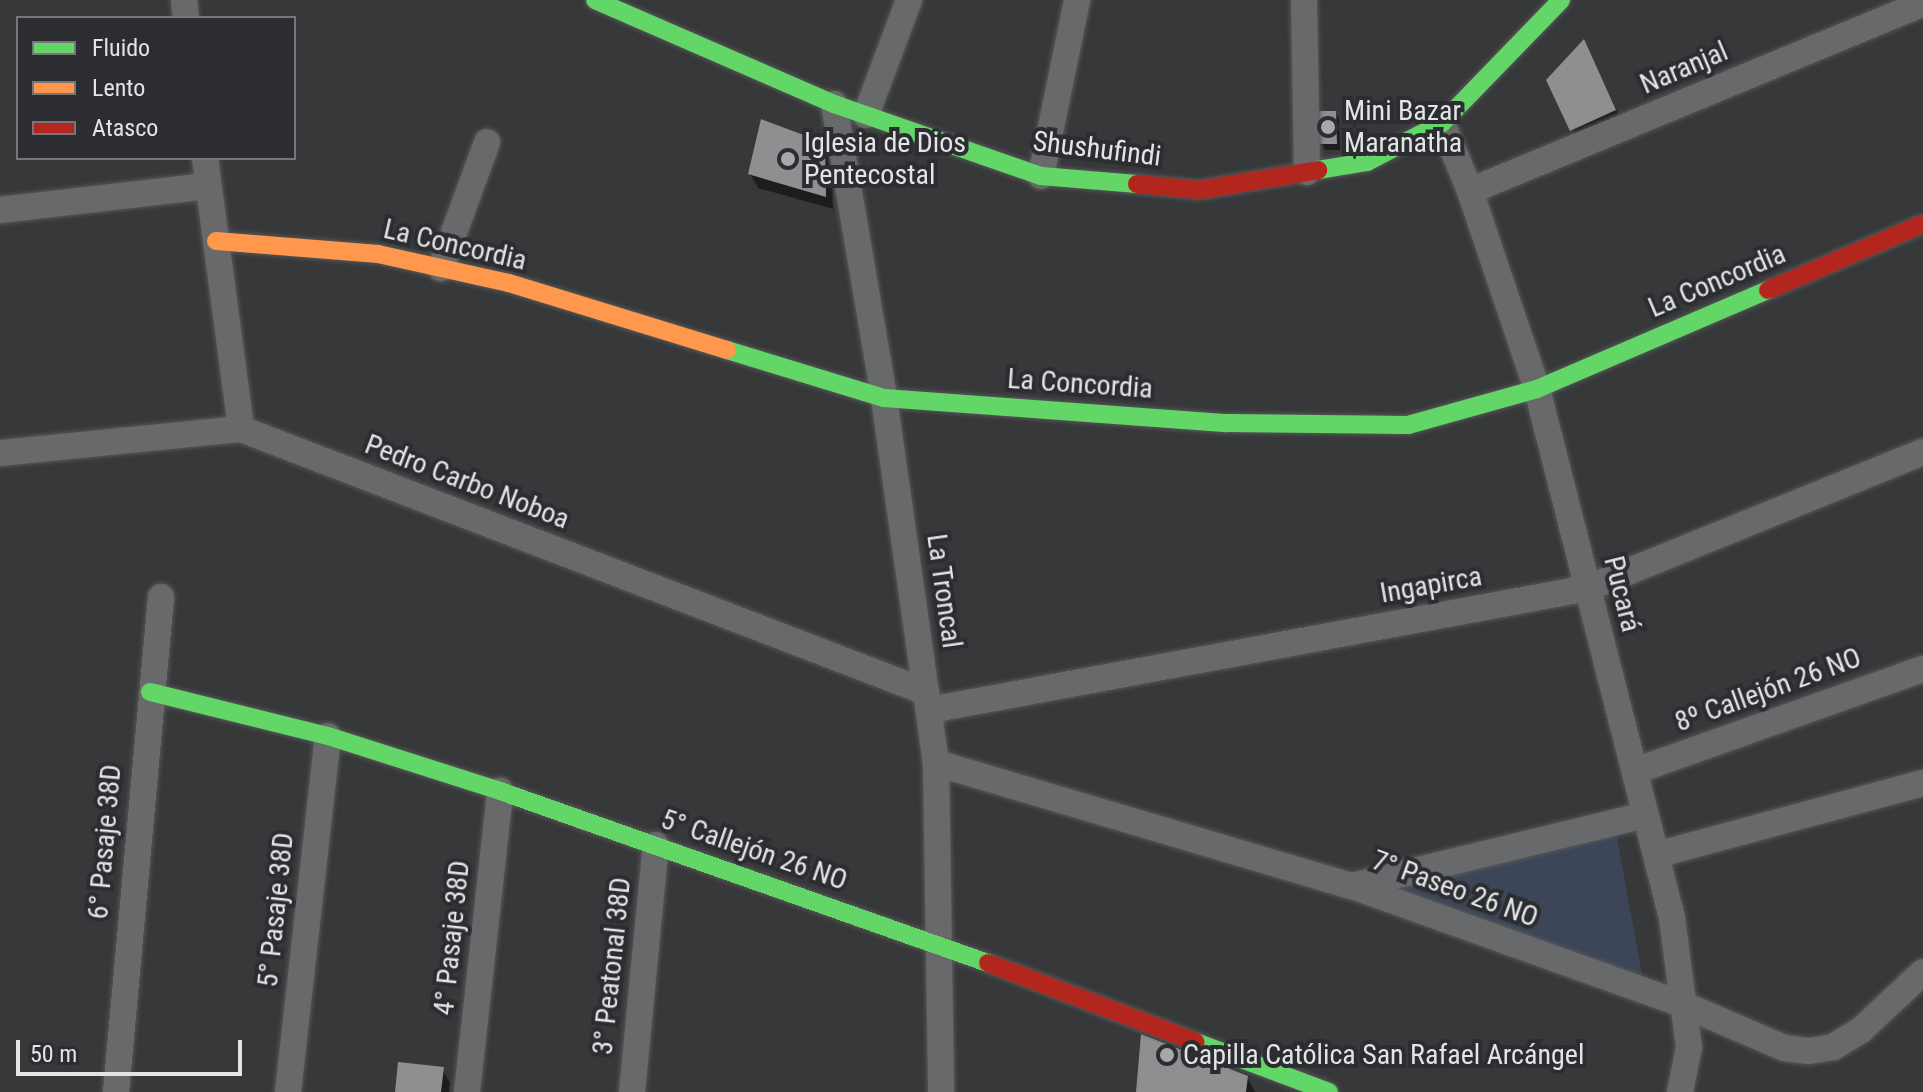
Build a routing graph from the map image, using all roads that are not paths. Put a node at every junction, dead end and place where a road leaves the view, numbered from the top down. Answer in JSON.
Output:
{"nodes":[{"id":1,"x":595,"y":0,"type":"edge"},
{"id":2,"x":909,"y":0,"type":"edge"},
{"id":3,"x":1077,"y":0,"type":"edge"},
{"id":4,"x":1304,"y":0,"type":"edge"},
{"id":5,"x":1561,"y":0,"type":"edge"},
{"id":6,"x":1923,"y":3,"type":"edge"},
{"id":7,"x":834,"y":104,"type":"junction"},
{"id":8,"x":866,"y":115,"type":"junction"},
{"id":9,"x":1442,"y":123,"type":"junction"},
{"id":10,"x":487,"y":142,"type":"dead end"},
{"id":11,"x":205,"y":160,"type":"edge"},
{"id":12,"x":1307,"y":172,"type":"junction"},
{"id":13,"x":1041,"y":176,"type":"junction"},
{"id":14,"x":208,"y":186,"type":"junction"},
{"id":15,"x":1470,"y":191,"type":"junction"},
{"id":16,"x":0,"y":210,"type":"edge"},
{"id":17,"x":1923,"y":224,"type":"edge"},
{"id":18,"x":216,"y":241,"type":"junction"},
{"id":19,"x":441,"y":268,"type":"junction"},
{"id":20,"x":1537,"y":389,"type":"junction"},
{"id":21,"x":884,"y":398,"type":"junction"},
{"id":22,"x":241,"y":429,"type":"junction"},
{"id":23,"x":1923,"y":452,"type":"edge"},
{"id":24,"x":0,"y":453,"type":"edge"},
{"id":25,"x":1588,"y":588,"type":"junction"},
{"id":26,"x":161,"y":597,"type":"dead end"},
{"id":27,"x":1923,"y":669,"type":"edge"},
{"id":28,"x":150,"y":692,"type":"junction"},
{"id":29,"x":928,"y":701,"type":"junction"},
{"id":30,"x":328,"y":736,"type":"junction"},
{"id":31,"x":936,"y":763,"type":"junction"},
{"id":32,"x":1635,"y":771,"type":"junction"},
{"id":33,"x":1923,"y":783,"type":"edge"},
{"id":34,"x":500,"y":791,"type":"junction"},
{"id":35,"x":1646,"y":815,"type":"junction"},
{"id":36,"x":656,"y":845,"type":"junction"},
{"id":37,"x":1656,"y":855,"type":"junction"},
{"id":38,"x":1352,"y":886,"type":"junction"},
{"id":39,"x":940,"y":945,"type":"junction"},
{"id":40,"x":1923,"y":972,"type":"edge"},
{"id":41,"x":1682,"y":1004,"type":"junction"},
{"id":42,"x":116,"y":1092,"type":"edge"},
{"id":43,"x":288,"y":1092,"type":"edge"},
{"id":44,"x":467,"y":1092,"type":"edge"},
{"id":45,"x":632,"y":1092,"type":"edge"},
{"id":46,"x":941,"y":1092,"type":"edge"},
{"id":47,"x":1329,"y":1092,"type":"edge"},
{"id":48,"x":1680,"y":1092,"type":"edge"}],
"edges":[{"from":1,"to":7,"type":"street","name":"Shushufindi"},
{"from":2,"to":8,"type":"street"},
{"from":3,"to":13,"type":"street"},
{"from":4,"to":12,"type":"street"},
{"from":5,"to":9,"type":"street","name":"Shushufindi"},
{"from":6,"to":15,"type":"street","name":"Naranjal"},
{"from":7,"to":8,"type":"street","name":"Shushufindi"},
{"from":7,"to":21,"type":"street","name":"La Troncal"},
{"from":8,"to":13,"type":"street","name":"Shushufindi"},
{"from":9,"to":12,"type":"street","name":"Shushufindi"},
{"from":9,"to":15,"type":"street","name":"Pucará"},
{"from":10,"to":19,"type":"street"},
{"from":11,"to":14,"type":"street"},
{"from":12,"to":13,"type":"street","name":"Shushufindi"},
{"from":14,"to":16,"type":"street"},
{"from":14,"to":18,"type":"street"},
{"from":15,"to":20,"type":"street","name":"Pucará"},
{"from":17,"to":20,"type":"street","name":"La Concordia"},
{"from":18,"to":19,"type":"street","name":"La Concordia"},
{"from":18,"to":22,"type":"street"},
{"from":19,"to":21,"type":"street","name":"La Concordia"},
{"from":20,"to":21,"type":"street","name":"La Concordia"},
{"from":20,"to":25,"type":"street","name":"Pucará"},
{"from":21,"to":29,"type":"street","name":"La Troncal"},
{"from":22,"to":24,"type":"street"},
{"from":22,"to":29,"type":"street","name":"Pedro Carbo Noboa"},
{"from":23,"to":25,"type":"street","name":"Ingapirca"},
{"from":25,"to":29,"type":"street","name":"Ingapirca"},
{"from":25,"to":32,"type":"street","name":"Pucará"},
{"from":26,"to":28,"type":"street","name":"6° Pasaje 38D"},
{"from":27,"to":32,"type":"street","name":"8º Callejón 26 NO"},
{"from":28,"to":30,"type":"street","name":"5° Callejón 26 NO"},
{"from":28,"to":42,"type":"street","name":"6° Pasaje 38D"},
{"from":29,"to":31,"type":"street","name":"La Troncal"},
{"from":30,"to":34,"type":"street","name":"5° Callejón 26 NO"},
{"from":30,"to":43,"type":"street","name":"5° Pasaje 38D"},
{"from":31,"to":38,"type":"street","name":"7° Paseo 26 NO"},
{"from":31,"to":39,"type":"street","name":"La Troncal"},
{"from":32,"to":35,"type":"street","name":"Pucará"},
{"from":33,"to":37,"type":"street"},
{"from":34,"to":36,"type":"street","name":"5° Callejón 26 NO"},
{"from":34,"to":44,"type":"street","name":"4° Pasaje 38D"},
{"from":35,"to":37,"type":"street","name":"Pucará"},
{"from":35,"to":38,"type":"street"},
{"from":36,"to":39,"type":"street","name":"5° Callejón 26 NO"},
{"from":36,"to":45,"type":"street","name":"3° Peatonal 38D"},
{"from":37,"to":41,"type":"street","name":"Pucará"},
{"from":38,"to":41,"type":"street","name":"7° Paseo 26 NO"},
{"from":39,"to":46,"type":"street","name":"La Troncal"},
{"from":39,"to":47,"type":"street","name":"5° Callejón 26 NO"},
{"from":40,"to":41,"type":"street","name":"7° Paseo 26 NO"},
{"from":41,"to":48,"type":"street","name":"Pucará"}]}
